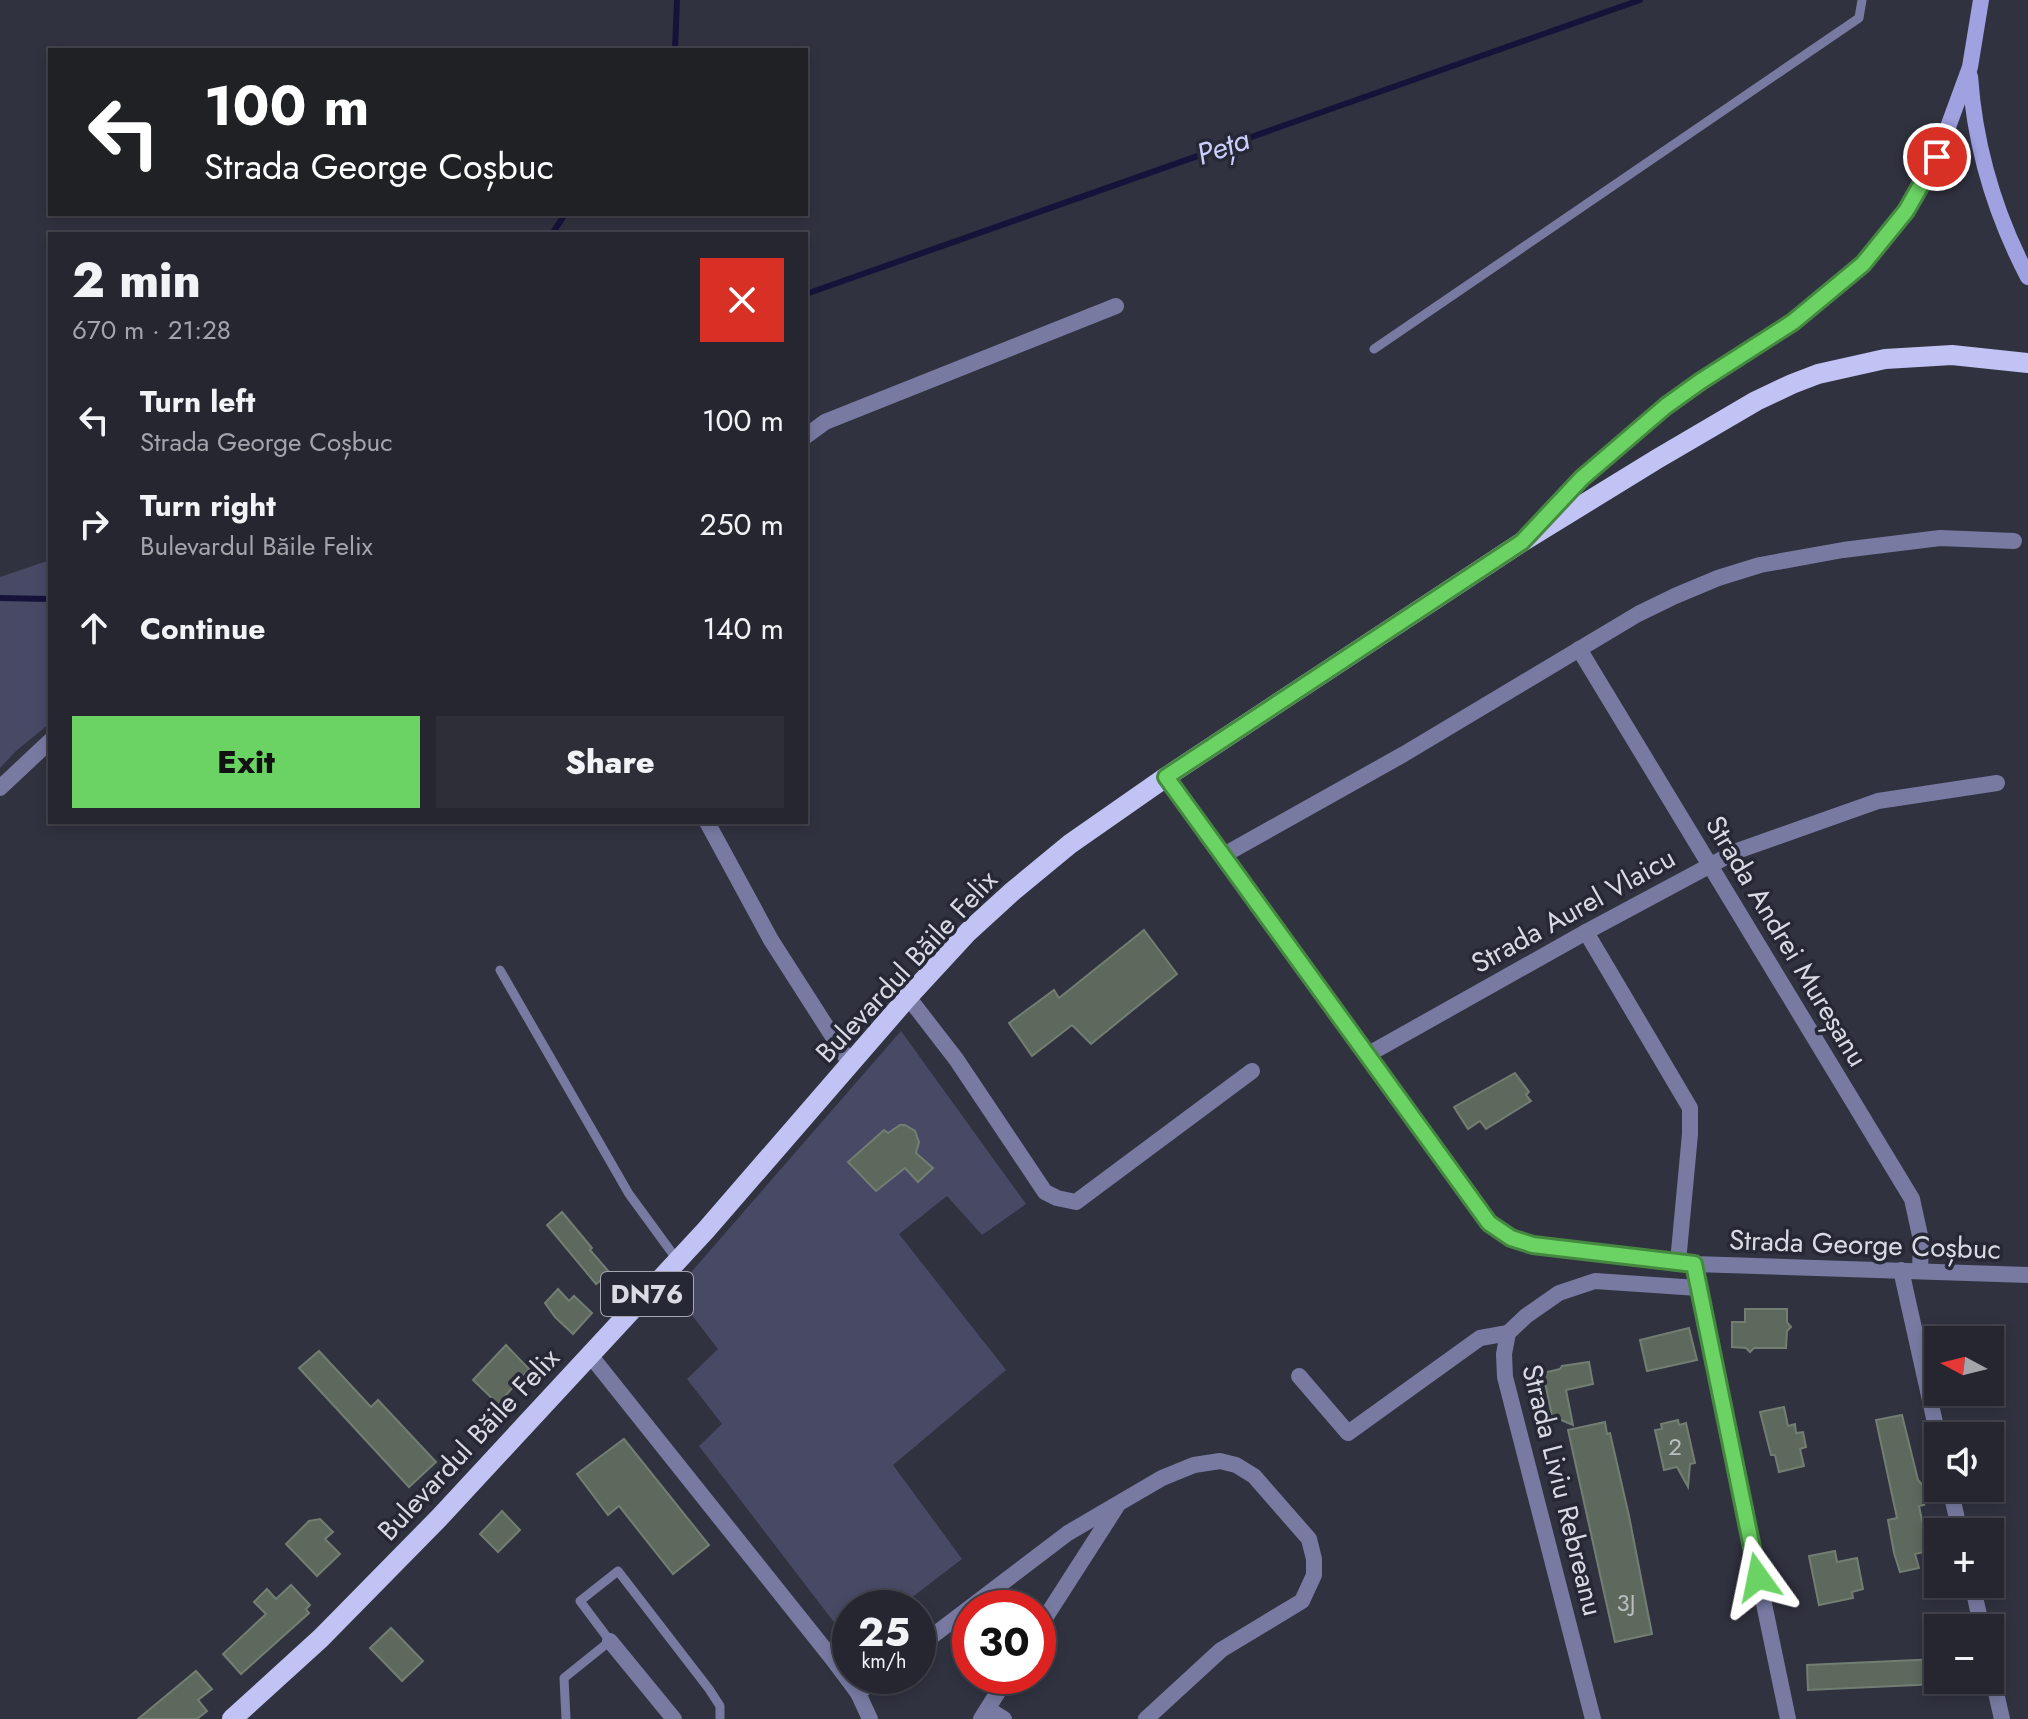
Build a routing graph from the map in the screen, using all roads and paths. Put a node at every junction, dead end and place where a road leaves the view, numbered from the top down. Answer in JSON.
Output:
{"nodes":[{"id":1,"x":1862,"y":0,"type":"edge"},
{"id":2,"x":1981,"y":0,"type":"edge"},
{"id":3,"x":1970,"y":67,"type":"junction"},
{"id":4,"x":2028,"y":277,"type":"edge"},
{"id":5,"x":1116,"y":306,"type":"dead end"},
{"id":6,"x":1374,"y":349,"type":"dead end"},
{"id":7,"x":2028,"y":363,"type":"edge"},
{"id":8,"x":808,"y":435,"type":"edge"},
{"id":9,"x":2014,"y":541,"type":"dead end"},
{"id":10,"x":1522,"y":542,"type":"junction"},
{"id":11,"x":1579,"y":649,"type":"junction"},
{"id":12,"x":48,"y":743,"type":"edge"},
{"id":13,"x":1166,"y":777,"type":"junction"},
{"id":14,"x":1997,"y":783,"type":"dead end"},
{"id":15,"x":0,"y":788,"type":"edge"},
{"id":16,"x":708,"y":824,"type":"edge"},
{"id":17,"x":1222,"y":856,"type":"junction"},
{"id":18,"x":1711,"y":864,"type":"junction"},
{"id":19,"x":1586,"y":932,"type":"junction"},
{"id":20,"x":500,"y":970,"type":"dead end"},
{"id":21,"x":908,"y":997,"type":"junction"},
{"id":22,"x":1367,"y":1055,"type":"junction"},
{"id":23,"x":851,"y":1065,"type":"junction"},
{"id":24,"x":1252,"y":1071,"type":"dead end"},
{"id":25,"x":678,"y":1261,"type":"junction"},
{"id":26,"x":1686,"y":1263,"type":"junction"},
{"id":27,"x":1901,"y":1270,"type":"junction"},
{"id":28,"x":1920,"y":1271,"type":"junction"},
{"id":29,"x":2028,"y":1275,"type":"edge"},
{"id":30,"x":1698,"y":1288,"type":"junction"},
{"id":31,"x":1508,"y":1333,"type":"junction"},
{"id":32,"x":590,"y":1355,"type":"junction"},
{"id":33,"x":1299,"y":1376,"type":"dead end"},
{"id":34,"x":1935,"y":1422,"type":"edge"},
{"id":35,"x":1120,"y":1502,"type":"junction"},
{"id":36,"x":1056,"y":1601,"type":"edge"},
{"id":37,"x":936,"y":1633,"type":"edge"},
{"id":38,"x":610,"y":1641,"type":"junction"},
{"id":39,"x":832,"y":1658,"type":"edge"},
{"id":40,"x":858,"y":1694,"type":"edge"},
{"id":41,"x":997,"y":1694,"type":"edge"},
{"id":42,"x":1996,"y":1694,"type":"edge"},
{"id":43,"x":984,"y":1714,"type":"edge"},
{"id":44,"x":232,"y":1719,"type":"edge"},
{"id":45,"x":566,"y":1719,"type":"edge"},
{"id":46,"x":674,"y":1719,"type":"edge"},
{"id":47,"x":720,"y":1719,"type":"edge"},
{"id":48,"x":870,"y":1719,"type":"edge"},
{"id":49,"x":1004,"y":1719,"type":"edge"},
{"id":50,"x":1146,"y":1719,"type":"edge"},
{"id":51,"x":1593,"y":1719,"type":"edge"},
{"id":52,"x":1788,"y":1719,"type":"edge"},
{"id":53,"x":2002,"y":1719,"type":"edge"}],
"edges":[{"from":1,"to":6,"type":"lane"},
{"from":2,"to":3,"type":"main road"},
{"from":3,"to":4,"type":"main road"},
{"from":3,"to":10,"type":"main road"},
{"from":5,"to":8,"type":"street"},
{"from":7,"to":10,"type":"main road","name":"Bulevardul Băile Felix","number":"DN76"},
{"from":9,"to":11,"type":"street"},
{"from":10,"to":13,"type":"main road","name":"Bulevardul Băile Felix","number":"DN76"},
{"from":11,"to":17,"type":"street"},
{"from":11,"to":18,"type":"street","name":"Strada Andrei Mureșanu"},
{"from":12,"to":15,"type":"street"},
{"from":13,"to":17,"type":"street","name":"Strada George Coșbuc"},
{"from":13,"to":21,"type":"main road","name":"Bulevardul Băile Felix","number":"DN76"},
{"from":14,"to":18,"type":"street","name":"Strada Aurel Vlaicu"},
{"from":16,"to":23,"type":"street"},
{"from":17,"to":22,"type":"street","name":"Strada George Coșbuc"},
{"from":18,"to":19,"type":"street","name":"Strada Aurel Vlaicu"},
{"from":18,"to":28,"type":"street","name":"Strada Andrei Mureșanu"},
{"from":19,"to":22,"type":"street","name":"Strada Aurel Vlaicu"},
{"from":19,"to":26,"type":"street"},
{"from":20,"to":25,"type":"lane"},
{"from":21,"to":23,"type":"main road","name":"Bulevardul Băile Felix","number":"DN76"},
{"from":21,"to":24,"type":"street"},
{"from":22,"to":26,"type":"street","name":"Strada George Coșbuc"},
{"from":23,"to":25,"type":"main road","name":"Bulevardul Băile Felix","number":"DN76"},
{"from":25,"to":32,"type":"main road","name":"Bulevardul Băile Felix","number":"DN76"},
{"from":26,"to":27,"type":"street","name":"Strada George Coșbuc"},
{"from":26,"to":30,"type":"street"},
{"from":27,"to":28,"type":"street","name":"Strada George Coșbuc"},
{"from":27,"to":34,"type":"street"},
{"from":28,"to":29,"type":"street","name":"Strada George Coșbuc"},
{"from":30,"to":31,"type":"street","name":"Strada Liviu Rebreanu"},
{"from":30,"to":52,"type":"street"},
{"from":31,"to":33,"type":"street"},
{"from":31,"to":51,"type":"street","name":"Strada Liviu Rebreanu"},
{"from":32,"to":39,"type":"street"},
{"from":32,"to":44,"type":"main road","name":"Bulevardul Băile Felix","number":"DN76"},
{"from":35,"to":36,"type":"street"},
{"from":35,"to":37,"type":"street"},
{"from":35,"to":50,"type":"street"},
{"from":38,"to":45,"type":"lane"},
{"from":38,"to":46,"type":"street"},
{"from":38,"to":47,"type":"lane"},
{"from":40,"to":48,"type":"street"},
{"from":41,"to":43,"type":"street"},
{"from":42,"to":53,"type":"street"},
{"from":43,"to":49,"type":"street"}]}
